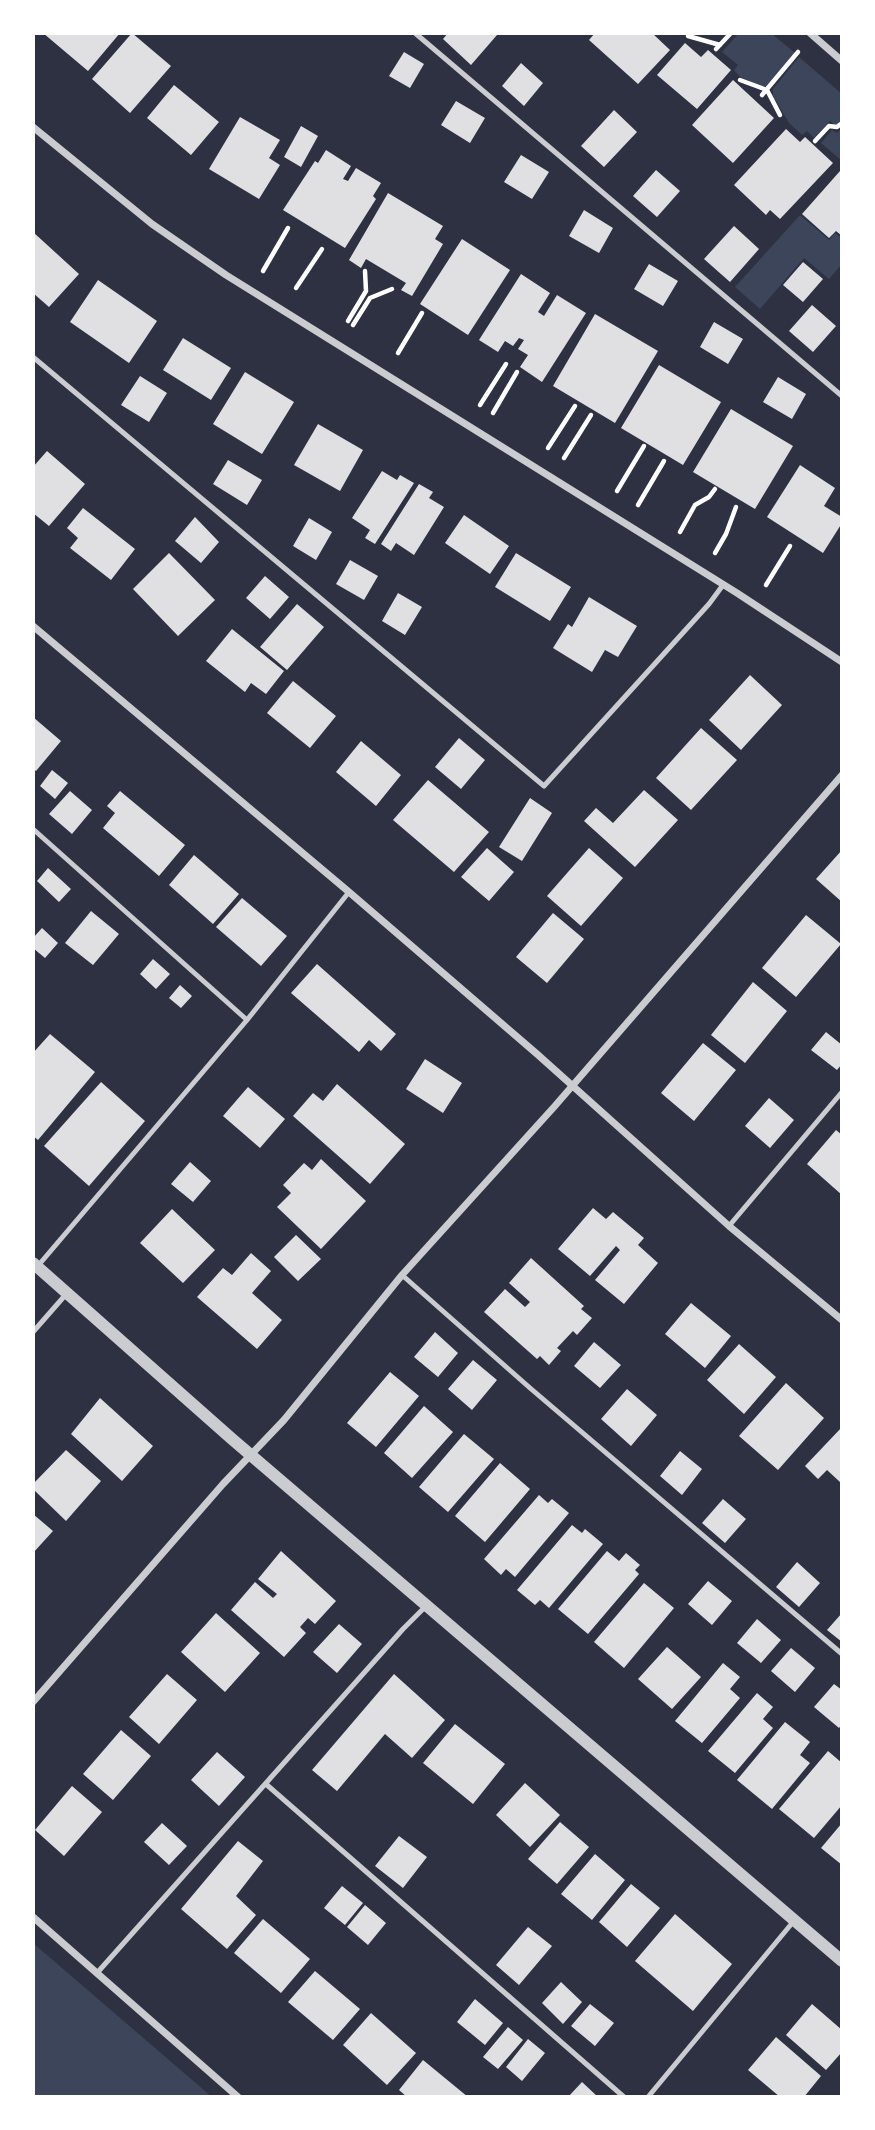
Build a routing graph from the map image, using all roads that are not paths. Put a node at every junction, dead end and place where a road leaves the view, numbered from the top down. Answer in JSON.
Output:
{"nodes":[{"id":1,"x":415,"y":33,"type":"edge"},
{"id":2,"x":810,"y":33,"type":"edge"},
{"id":3,"x":842,"y":61,"type":"edge"},
{"id":4,"x":33,"y":127,"type":"edge"},
{"id":5,"x":33,"y":357,"type":"edge"},
{"id":6,"x":842,"y":396,"type":"edge"},
{"id":7,"x":723,"y":585,"type":"junction"},
{"id":8,"x":33,"y":626,"type":"edge"},
{"id":9,"x":842,"y":662,"type":"edge"},
{"id":10,"x":842,"y":775,"type":"edge"},
{"id":11,"x":33,"y":829,"type":"edge"},
{"id":12,"x":349,"y":892,"type":"junction"},
{"id":13,"x":247,"y":1020,"type":"junction"},
{"id":14,"x":571,"y":1084,"type":"junction"},
{"id":15,"x":842,"y":1092,"type":"edge"},
{"id":16,"x":729,"y":1226,"type":"junction"},
{"id":17,"x":35,"y":1265,"type":"edge"},
{"id":18,"x":402,"y":1275,"type":"junction"},
{"id":19,"x":68,"y":1292,"type":"junction"},
{"id":20,"x":842,"y":1320,"type":"edge"},
{"id":21,"x":33,"y":1332,"type":"edge"},
{"id":22,"x":250,"y":1454,"type":"junction"},
{"id":23,"x":427,"y":1605,"type":"junction"},
{"id":24,"x":842,"y":1654,"type":"edge"},
{"id":25,"x":33,"y":1702,"type":"edge"},
{"id":26,"x":267,"y":1785,"type":"junction"},
{"id":27,"x":33,"y":1917,"type":"edge"},
{"id":28,"x":796,"y":1920,"type":"junction"},
{"id":29,"x":842,"y":1961,"type":"edge"},
{"id":30,"x":97,"y":1973,"type":"junction"},
{"id":31,"x":238,"y":2097,"type":"edge"},
{"id":32,"x":624,"y":2097,"type":"edge"},
{"id":33,"x":648,"y":2097,"type":"edge"}],
"edges":[{"from":1,"to":6,"type":"lane"},
{"from":2,"to":3,"type":"street"},
{"from":4,"to":7,"type":"street"},
{"from":5,"to":7,"type":"lane"},
{"from":7,"to":9,"type":"street"},
{"from":8,"to":12,"type":"street"},
{"from":10,"to":14,"type":"street"},
{"from":11,"to":13,"type":"lane"},
{"from":12,"to":13,"type":"lane"},
{"from":12,"to":14,"type":"street"},
{"from":13,"to":17,"type":"lane"},
{"from":14,"to":16,"type":"street"},
{"from":14,"to":18,"type":"street"},
{"from":15,"to":16,"type":"lane"},
{"from":16,"to":20,"type":"street"},
{"from":17,"to":19,"type":"street"},
{"from":18,"to":22,"type":"street"},
{"from":18,"to":24,"type":"lane"},
{"from":19,"to":21,"type":"lane"},
{"from":19,"to":22,"type":"street"},
{"from":22,"to":23,"type":"street"},
{"from":22,"to":25,"type":"street"},
{"from":23,"to":26,"type":"lane"},
{"from":23,"to":28,"type":"street"},
{"from":26,"to":30,"type":"lane"},
{"from":26,"to":32,"type":"lane"},
{"from":27,"to":30,"type":"street"},
{"from":28,"to":29,"type":"street"},
{"from":28,"to":33,"type":"lane"},
{"from":30,"to":31,"type":"street"}]}
